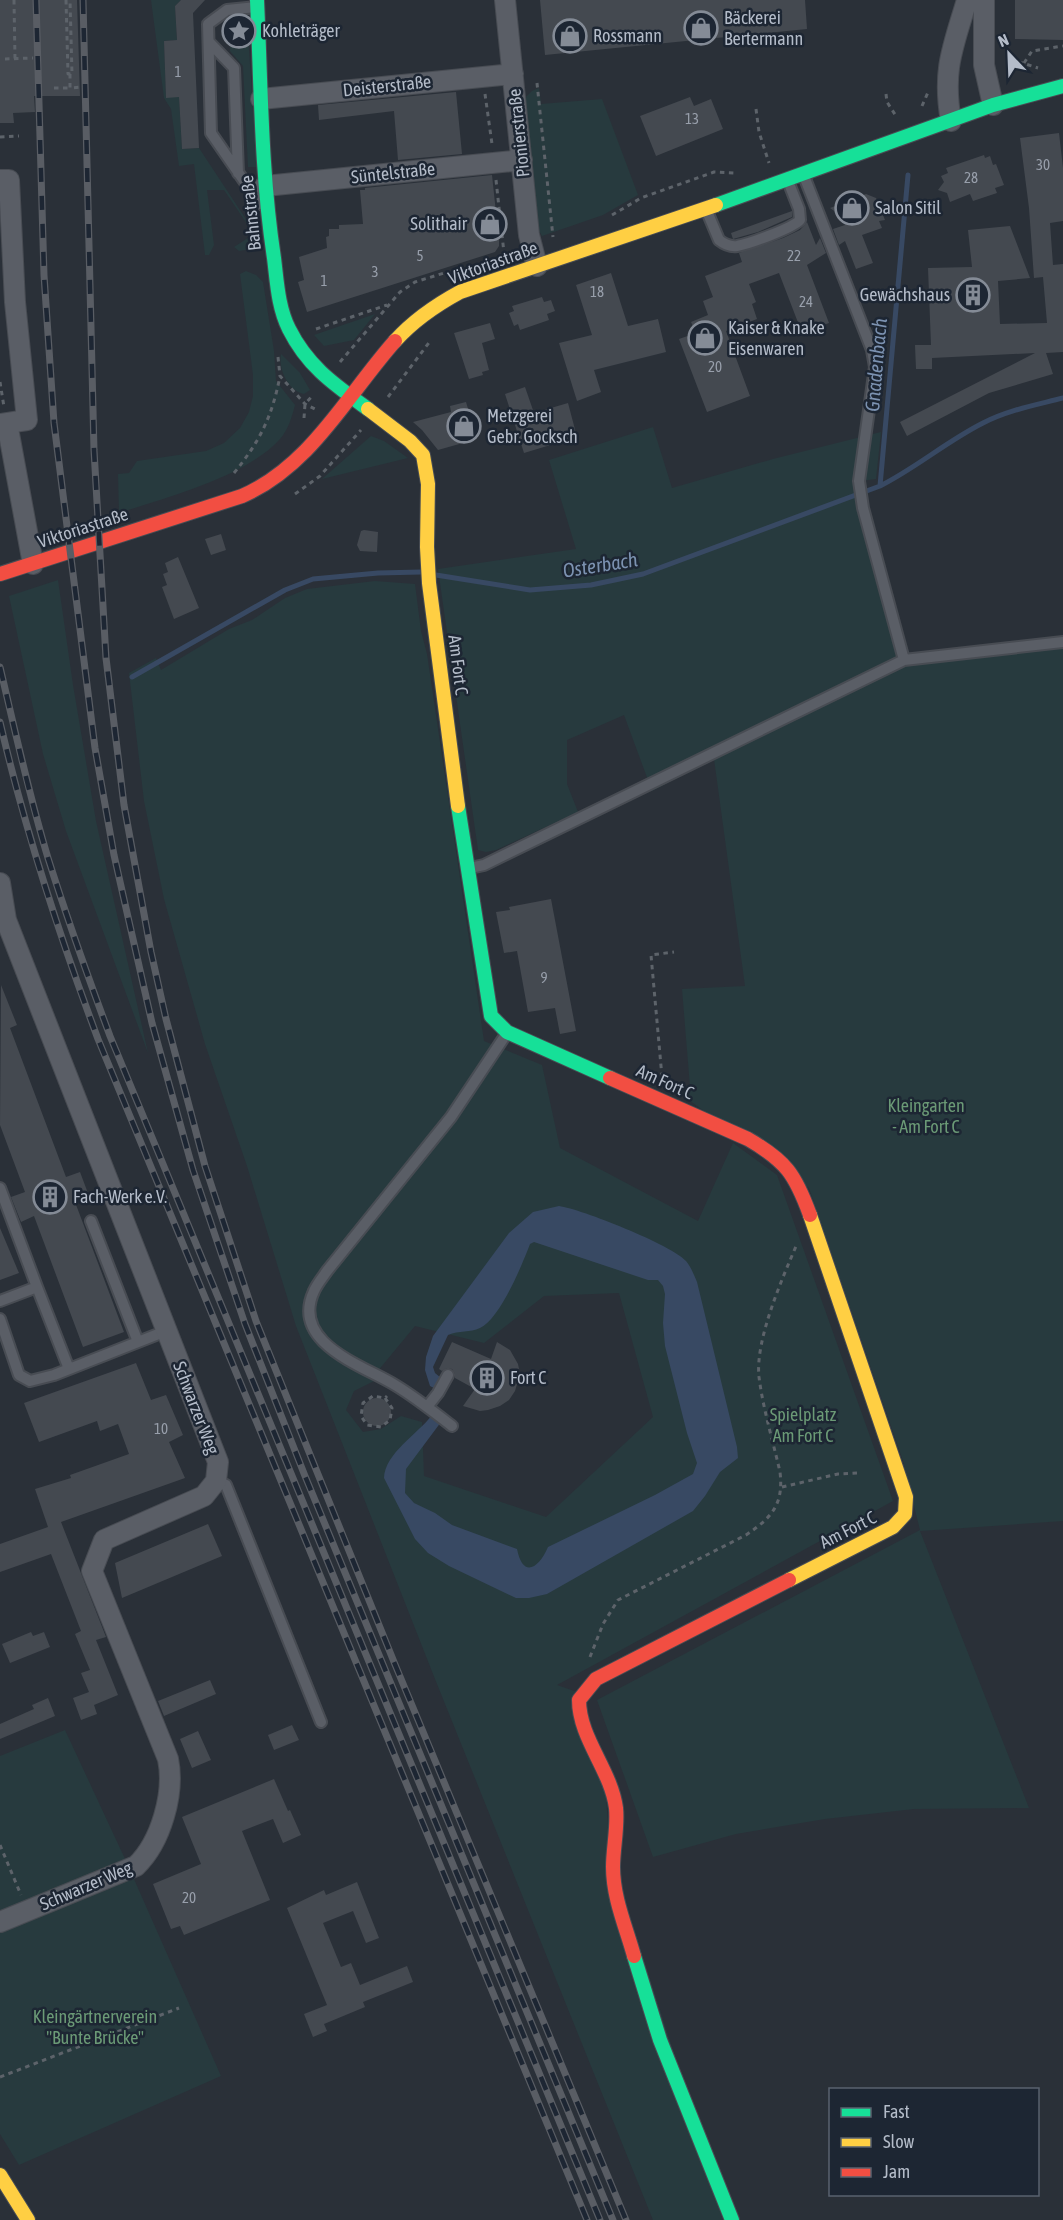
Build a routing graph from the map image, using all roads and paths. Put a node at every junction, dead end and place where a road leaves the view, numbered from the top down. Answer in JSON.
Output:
{"nodes":[{"id":1,"x":14,"y":0,"type":"edge"},
{"id":2,"x":68,"y":0,"type":"edge"},
{"id":3,"x":505,"y":0,"type":"edge"},
{"id":4,"x":967,"y":0,"type":"edge"},
{"id":5,"x":984,"y":0,"type":"edge"},
{"id":6,"x":257,"y":4,"type":"edge"},
{"id":7,"x":209,"y":42,"type":"junction"},
{"id":8,"x":1063,"y":46,"type":"edge"},
{"id":9,"x":33,"y":57,"type":"dead end"},
{"id":10,"x":15,"y":58,"type":"junction"},
{"id":11,"x":5,"y":59,"type":"dead end"},
{"id":12,"x":1010,"y":59,"type":"dead end"},
{"id":13,"x":1024,"y":63,"type":"junction"},
{"id":14,"x":1038,"y":68,"type":"dead end"},
{"id":15,"x":513,"y":74,"type":"junction"},
{"id":16,"x":537,"y":83,"type":"dead end"},
{"id":17,"x":1063,"y":86,"type":"edge"},
{"id":18,"x":81,"y":87,"type":"dead end"},
{"id":19,"x":54,"y":88,"type":"dead end"},
{"id":20,"x":70,"y":88,"type":"junction"},
{"id":21,"x":886,"y":94,"type":"dead end"},
{"id":22,"x":261,"y":99,"type":"junction"},
{"id":23,"x":993,"y":105,"type":"junction"},
{"id":24,"x":756,"y":109,"type":"dead end"},
{"id":25,"x":897,"y":119,"type":"dead end"},
{"id":26,"x":951,"y":121,"type":"junction"},
{"id":27,"x":20,"y":136,"type":"dead end"},
{"id":28,"x":0,"y":137,"type":"edge"},
{"id":29,"x":522,"y":160,"type":"junction"},
{"id":30,"x":238,"y":174,"type":"junction"},
{"id":31,"x":804,"y":174,"type":"junction"},
{"id":32,"x":0,"y":180,"type":"edge"},
{"id":33,"x":783,"y":182,"type":"junction"},
{"id":34,"x":265,"y":186,"type":"junction"},
{"id":35,"x":706,"y":208,"type":"junction"},
{"id":36,"x":267,"y":214,"type":"junction"},
{"id":37,"x":553,"y":237,"type":"dead end"},
{"id":38,"x":537,"y":266,"type":"junction"},
{"id":39,"x":388,"y":305,"type":"dead end"},
{"id":40,"x":289,"y":329,"type":"junction"},
{"id":41,"x":280,"y":376,"type":"dead end"},
{"id":42,"x":0,"y":382,"type":"edge"},
{"id":43,"x":351,"y":395,"type":"junction"},
{"id":44,"x":3,"y":424,"type":"edge"},
{"id":45,"x":230,"y":478,"type":"dead end"},
{"id":46,"x":33,"y":564,"type":"junction"},
{"id":47,"x":0,"y":574,"type":"edge"},
{"id":48,"x":1063,"y":642,"type":"edge"},
{"id":49,"x":904,"y":660,"type":"junction"},
{"id":50,"x":468,"y":868,"type":"junction"},
{"id":51,"x":0,"y":883,"type":"edge"},
{"id":52,"x":674,"y":952,"type":"dead end"},
{"id":53,"x":507,"y":1032,"type":"junction"},
{"id":54,"x":658,"y":1099,"type":"junction"},
{"id":55,"x":0,"y":1188,"type":"edge"},
{"id":56,"x":91,"y":1221,"type":"dead end"},
{"id":57,"x":814,"y":1225,"type":"junction"},
{"id":58,"x":38,"y":1287,"type":"junction"},
{"id":59,"x":0,"y":1301,"type":"edge"},
{"id":60,"x":0,"y":1319,"type":"edge"},
{"id":61,"x":166,"y":1331,"type":"junction"},
{"id":62,"x":138,"y":1342,"type":"junction"},
{"id":63,"x":69,"y":1369,"type":"junction"},
{"id":64,"x":447,"y":1375,"type":"dead end"},
{"id":65,"x":395,"y":1386,"type":"junction"},
{"id":66,"x":385,"y":1398,"type":"junction"},
{"id":67,"x":430,"y":1409,"type":"junction"},
{"id":68,"x":452,"y":1426,"type":"dead end"},
{"id":69,"x":859,"y":1473,"type":"dead end"},
{"id":70,"x":216,"y":1481,"type":"junction"},
{"id":71,"x":782,"y":1487,"type":"junction"},
{"id":72,"x":596,"y":1679,"type":"junction"},
{"id":73,"x":321,"y":1722,"type":"dead end"},
{"id":74,"x":0,"y":1845,"type":"edge"},
{"id":75,"x":27,"y":1911,"type":"junction"},
{"id":76,"x":0,"y":1922,"type":"edge"},
{"id":77,"x":179,"y":2008,"type":"dead end"},
{"id":78,"x":0,"y":2078,"type":"edge"},
{"id":79,"x":0,"y":2175,"type":"edge"},
{"id":80,"x":28,"y":2220,"type":"edge"},
{"id":81,"x":732,"y":2220,"type":"edge"}],
"edges":[{"from":1,"to":10,"type":"path"},
{"from":2,"to":20,"type":"path"},
{"from":3,"to":15,"type":"street","name":"Pionierstraße"},
{"from":4,"to":26,"type":"street"},
{"from":5,"to":23,"type":"street"},
{"from":6,"to":7,"type":"lane"},
{"from":6,"to":22,"type":"street","name":"Bahnstraße"},
{"from":7,"to":30,"type":"lane"},
{"from":7,"to":30,"type":"lane"},
{"from":8,"to":13,"type":"path"},
{"from":9,"to":10,"type":"path"},
{"from":10,"to":11,"type":"path"},
{"from":12,"to":13,"type":"path"},
{"from":13,"to":14,"type":"path"},
{"from":15,"to":22,"type":"street","name":"Deisterstraße"},
{"from":15,"to":29,"type":"street","name":"Pionierstraße"},
{"from":16,"to":37,"type":"path"},
{"from":17,"to":23,"type":"street","name":"Viktoriastraße"},
{"from":18,"to":20,"type":"path"},
{"from":19,"to":20,"type":"path"},
{"from":21,"to":25,"type":"path"},
{"from":22,"to":34,"type":"street","name":"Bahnstraße"},
{"from":23,"to":26,"type":"street","name":"Viktoriastraße"},
{"from":24,"to":33,"type":"path"},
{"from":26,"to":31,"type":"street","name":"Viktoriastraße"},
{"from":27,"to":28,"type":"path"},
{"from":29,"to":34,"type":"street","name":"Süntelstraße"},
{"from":29,"to":38,"type":"street","name":"Pionierstraße"},
{"from":30,"to":36,"type":"lane"},
{"from":31,"to":33,"type":"street","name":"Viktoriastraße"},
{"from":31,"to":49,"type":"lane"},
{"from":32,"to":44,"type":"street"},
{"from":33,"to":35,"type":"street","name":"Viktoriastraße"},
{"from":33,"to":35,"type":"lane"},
{"from":34,"to":36,"type":"street","name":"Bahnstraße"},
{"from":35,"to":38,"type":"street","name":"Viktoriastraße"},
{"from":36,"to":40,"type":"street","name":"Bahnstraße"},
{"from":38,"to":43,"type":"street","name":"Viktoriastraße"},
{"from":39,"to":40,"type":"path"},
{"from":40,"to":43,"type":"street","name":"Bahnstraße"},
{"from":41,"to":45,"type":"path"},
{"from":42,"to":44,"type":"path"},
{"from":43,"to":46,"type":"street","name":"Viktoriastraße"},
{"from":43,"to":50,"type":"street","name":"Am Fort C"},
{"from":44,"to":46,"type":"street"},
{"from":46,"to":47,"type":"street","name":"Viktoriastraße"},
{"from":48,"to":49,"type":"lane"},
{"from":49,"to":50,"type":"lane"},
{"from":50,"to":53,"type":"street","name":"Am Fort C"},
{"from":51,"to":61,"type":"street","name":"Schwarzer Weg"},
{"from":52,"to":54,"type":"path"},
{"from":53,"to":54,"type":"street","name":"Am Fort C"},
{"from":53,"to":65,"type":"lane"},
{"from":54,"to":57,"type":"street","name":"Am Fort C"},
{"from":55,"to":58,"type":"lane"},
{"from":56,"to":62,"type":"lane"},
{"from":57,"to":71,"type":"path"},
{"from":57,"to":72,"type":"street","name":"Am Fort C"},
{"from":58,"to":59,"type":"lane"},
{"from":58,"to":63,"type":"lane"},
{"from":60,"to":63,"type":"lane"},
{"from":61,"to":62,"type":"lane"},
{"from":61,"to":70,"type":"street","name":"Schwarzer Weg"},
{"from":62,"to":63,"type":"lane"},
{"from":64,"to":67,"type":"lane"},
{"from":65,"to":66,"type":"path"},
{"from":65,"to":67,"type":"lane"},
{"from":66,"to":66,"type":"path"},
{"from":67,"to":68,"type":"lane"},
{"from":69,"to":71,"type":"path"},
{"from":70,"to":73,"type":"lane"},
{"from":70,"to":75,"type":"street","name":"Schwarzer Weg"},
{"from":71,"to":72,"type":"path"},
{"from":72,"to":81,"type":"street"},
{"from":74,"to":75,"type":"path"},
{"from":75,"to":76,"type":"street","name":"Schwarzer Weg"},
{"from":77,"to":78,"type":"path"},
{"from":79,"to":80,"type":"street"}]}
